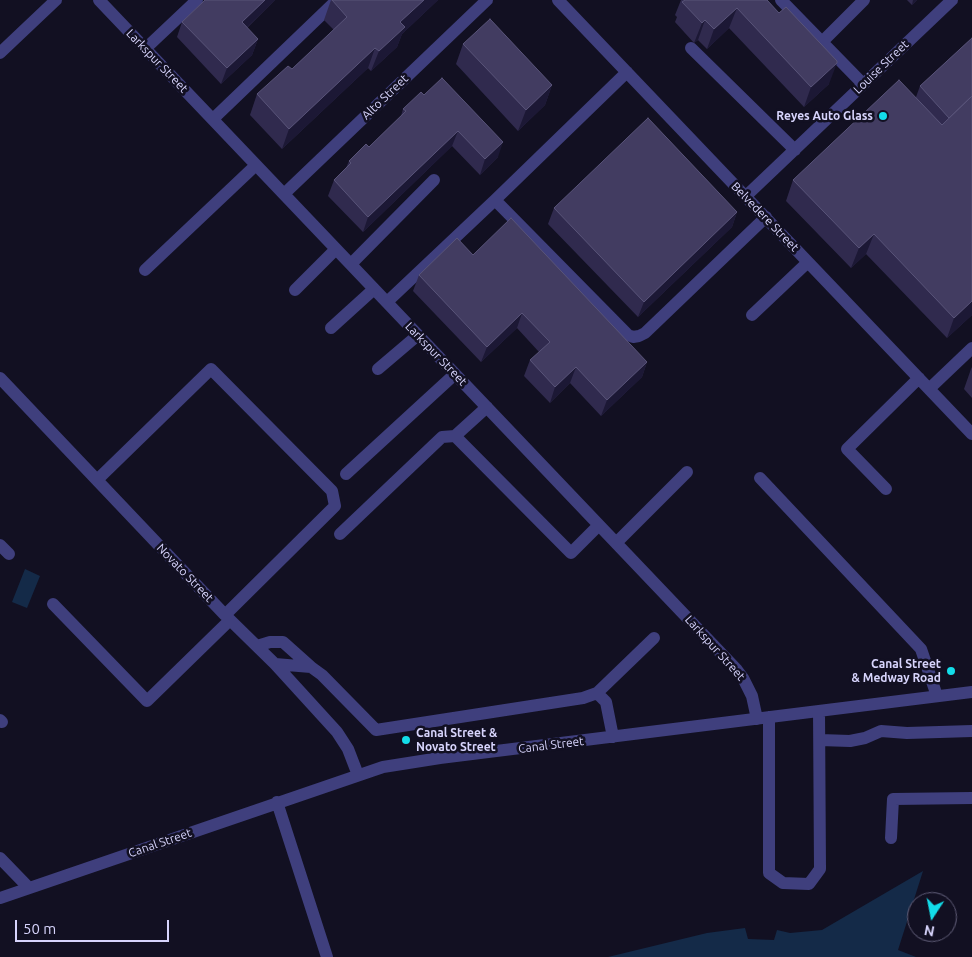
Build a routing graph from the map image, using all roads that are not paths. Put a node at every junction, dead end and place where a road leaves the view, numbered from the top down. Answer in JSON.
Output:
{"nodes":[{"id":1,"x":56,"y":0,"type":"edge"},
{"id":2,"x":99,"y":0,"type":"edge"},
{"id":3,"x":197,"y":0,"type":"edge"},
{"id":4,"x":337,"y":0,"type":"edge"},
{"id":5,"x":487,"y":0,"type":"edge"},
{"id":6,"x":558,"y":0,"type":"edge"},
{"id":7,"x":781,"y":0,"type":"edge"},
{"id":8,"x":864,"y":0,"type":"edge"},
{"id":9,"x":952,"y":0,"type":"edge"},
{"id":10,"x":822,"y":42,"type":"junction"},
{"id":11,"x":691,"y":48,"type":"dead end"},
{"id":12,"x":146,"y":49,"type":"junction"},
{"id":13,"x":0,"y":53,"type":"edge"},
{"id":14,"x":627,"y":72,"type":"junction"},
{"id":15,"x":863,"y":84,"type":"junction"},
{"id":16,"x":213,"y":120,"type":"junction"},
{"id":17,"x":795,"y":150,"type":"junction"},
{"id":18,"x":256,"y":164,"type":"junction"},
{"id":19,"x":434,"y":180,"type":"dead end"},
{"id":20,"x":284,"y":194,"type":"junction"},
{"id":21,"x":746,"y":196,"type":"junction"},
{"id":22,"x":495,"y":200,"type":"junction"},
{"id":23,"x":766,"y":217,"type":"junction"},
{"id":24,"x":336,"y":249,"type":"junction"},
{"id":25,"x":808,"y":262,"type":"junction"},
{"id":26,"x":350,"y":264,"type":"junction"},
{"id":27,"x":145,"y":270,"type":"dead end"},
{"id":28,"x":374,"y":289,"type":"junction"},
{"id":29,"x":295,"y":290,"type":"dead end"},
{"id":30,"x":387,"y":302,"type":"junction"},
{"id":31,"x":752,"y":315,"type":"dead end"},
{"id":32,"x":331,"y":328,"type":"dead end"},
{"id":33,"x":418,"y":335,"type":"junction"},
{"id":34,"x":972,"y":348,"type":"edge"},
{"id":35,"x":378,"y":368,"type":"dead end"},
{"id":36,"x":455,"y":374,"type":"junction"},
{"id":37,"x":919,"y":378,"type":"junction"},
{"id":38,"x":1,"y":381,"type":"edge"},
{"id":39,"x":929,"y":389,"type":"junction"},
{"id":40,"x":486,"y":407,"type":"junction"},
{"id":41,"x":972,"y":434,"type":"edge"},
{"id":42,"x":455,"y":436,"type":"junction"},
{"id":43,"x":687,"y":472,"type":"dead end"},
{"id":44,"x":346,"y":474,"type":"dead end"},
{"id":45,"x":760,"y":478,"type":"dead end"},
{"id":46,"x":97,"y":480,"type":"junction"},
{"id":47,"x":886,"y":489,"type":"dead end"},
{"id":48,"x":599,"y":525,"type":"junction"},
{"id":49,"x":340,"y":534,"type":"dead end"},
{"id":50,"x":616,"y":542,"type":"junction"},
{"id":51,"x":53,"y":604,"type":"dead end"},
{"id":52,"x":228,"y":617,"type":"junction"},
{"id":53,"x":654,"y":638,"type":"dead end"},
{"id":54,"x":257,"y":646,"type":"junction"},
{"id":55,"x":275,"y":664,"type":"junction"},
{"id":56,"x":311,"y":667,"type":"junction"},
{"id":57,"x":972,"y":692,"type":"edge"},
{"id":58,"x":597,"y":694,"type":"junction"},
{"id":59,"x":937,"y":696,"type":"junction"},
{"id":60,"x":819,"y":711,"type":"junction"},
{"id":61,"x":763,"y":718,"type":"junction"},
{"id":62,"x":972,"y":731,"type":"edge"},
{"id":63,"x":613,"y":737,"type":"junction"},
{"id":64,"x":820,"y":740,"type":"junction"},
{"id":65,"x":358,"y":775,"type":"junction"},
{"id":66,"x":972,"y":798,"type":"edge"},
{"id":67,"x":277,"y":802,"type":"junction"},
{"id":68,"x":891,"y":838,"type":"dead end"},
{"id":69,"x":0,"y":858,"type":"edge"},
{"id":70,"x":29,"y":888,"type":"junction"},
{"id":71,"x":0,"y":898,"type":"edge"},
{"id":72,"x":327,"y":957,"type":"edge"}],
"edges":[{"from":1,"to":13,"type":"street"},
{"from":2,"to":12,"type":"street","name":"Larkspur Street"},
{"from":3,"to":12,"type":"street"},
{"from":4,"to":16,"type":"street"},
{"from":5,"to":20,"type":"street","name":"Alto Street"},
{"from":6,"to":14,"type":"street","name":"Belvedere Street"},
{"from":7,"to":10,"type":"street"},
{"from":8,"to":10,"type":"street"},
{"from":9,"to":15,"type":"street","name":"Louise Street"},
{"from":10,"to":15,"type":"street"},
{"from":11,"to":17,"type":"street"},
{"from":12,"to":16,"type":"street","name":"Larkspur Street"},
{"from":14,"to":21,"type":"street","name":"Belvedere Street"},
{"from":14,"to":22,"type":"street"},
{"from":15,"to":17,"type":"street","name":"Louise Street"},
{"from":16,"to":18,"type":"street","name":"Larkspur Street"},
{"from":17,"to":21,"type":"street","name":"Louise Street"},
{"from":18,"to":20,"type":"street","name":"Larkspur Street"},
{"from":18,"to":27,"type":"street"},
{"from":19,"to":26,"type":"street"},
{"from":20,"to":24,"type":"street","name":"Larkspur Street"},
{"from":21,"to":23,"type":"street","name":"Belvedere Street"},
{"from":22,"to":23,"type":"street"},
{"from":22,"to":30,"type":"street"},
{"from":23,"to":25,"type":"street","name":"Belvedere Street"},
{"from":24,"to":26,"type":"street","name":"Larkspur Street"},
{"from":24,"to":29,"type":"street"},
{"from":25,"to":31,"type":"street"},
{"from":25,"to":37,"type":"street","name":"Belvedere Street"},
{"from":26,"to":28,"type":"street","name":"Larkspur Street"},
{"from":28,"to":30,"type":"street","name":"Larkspur Street"},
{"from":28,"to":32,"type":"street"},
{"from":30,"to":33,"type":"street","name":"Larkspur Street"},
{"from":33,"to":35,"type":"street"},
{"from":33,"to":36,"type":"street","name":"Larkspur Street"},
{"from":34,"to":39,"type":"street"},
{"from":36,"to":40,"type":"street","name":"Larkspur Street"},
{"from":36,"to":44,"type":"street"},
{"from":37,"to":39,"type":"street","name":"Belvedere Street"},
{"from":37,"to":47,"type":"street"},
{"from":38,"to":46,"type":"street","name":"Novato Street"},
{"from":39,"to":41,"type":"street","name":"Belvedere Street"},
{"from":40,"to":42,"type":"street"},
{"from":40,"to":48,"type":"street","name":"Larkspur Street"},
{"from":42,"to":48,"type":"street"},
{"from":42,"to":49,"type":"street"},
{"from":43,"to":50,"type":"street"},
{"from":45,"to":59,"type":"street"},
{"from":46,"to":52,"type":"street","name":"Novato Street"},
{"from":46,"to":52,"type":"street"},
{"from":48,"to":50,"type":"street","name":"Larkspur Street"},
{"from":50,"to":61,"type":"street","name":"Larkspur Street"},
{"from":51,"to":52,"type":"street"},
{"from":52,"to":54,"type":"street","name":"Novato Street"},
{"from":53,"to":58,"type":"street"},
{"from":54,"to":55,"type":"street","name":"Novato Street"},
{"from":54,"to":56,"type":"street"},
{"from":55,"to":56,"type":"street"},
{"from":55,"to":65,"type":"street","name":"Novato Street"},
{"from":56,"to":58,"type":"street"},
{"from":57,"to":59,"type":"street","name":"Canal Street"},
{"from":58,"to":63,"type":"street"},
{"from":59,"to":60,"type":"street","name":"Canal Street"},
{"from":60,"to":61,"type":"street","name":"Canal Street"},
{"from":60,"to":64,"type":"street"},
{"from":61,"to":63,"type":"street","name":"Canal Street"},
{"from":61,"to":64,"type":"street","name":"Larkspur Street"},
{"from":62,"to":64,"type":"street"},
{"from":63,"to":65,"type":"street","name":"Canal Street"},
{"from":65,"to":67,"type":"street","name":"Canal Street"},
{"from":66,"to":68,"type":"street"},
{"from":67,"to":70,"type":"street","name":"Canal Street"},
{"from":67,"to":72,"type":"street"},
{"from":69,"to":70,"type":"street"},
{"from":70,"to":71,"type":"street","name":"Canal Street"}]}
